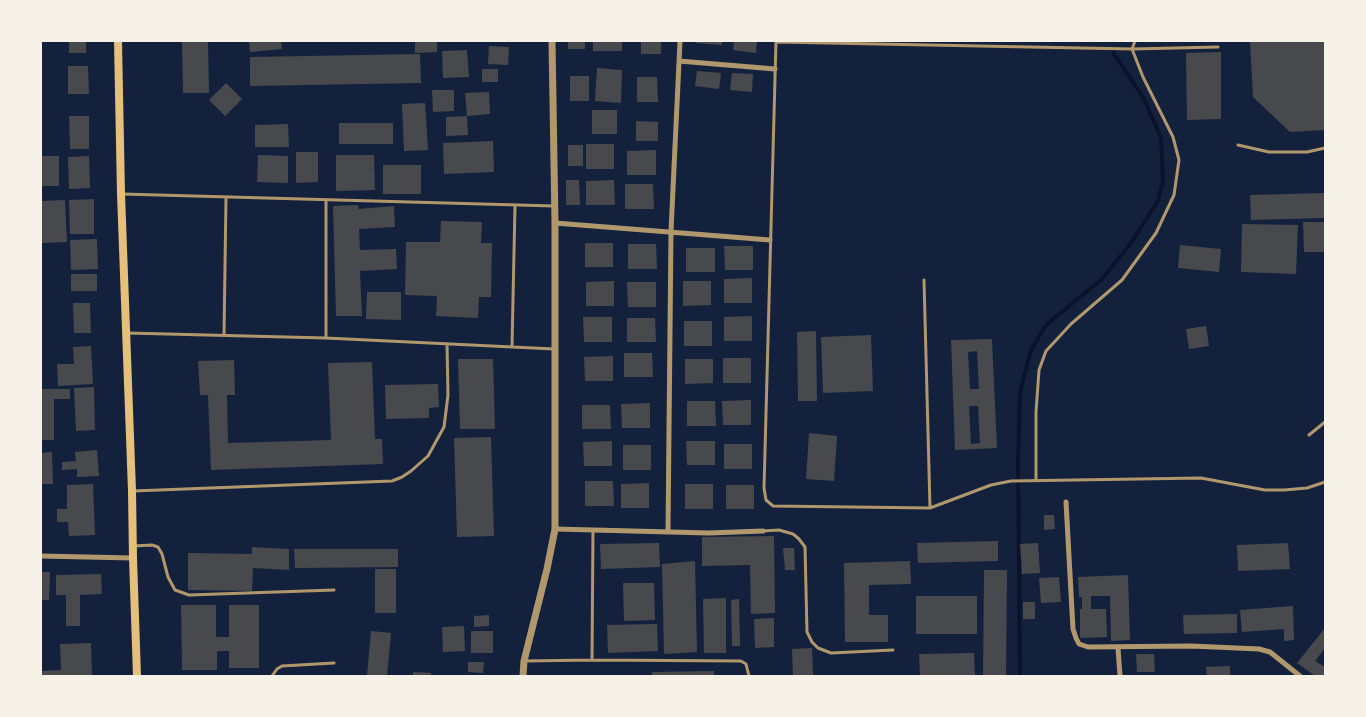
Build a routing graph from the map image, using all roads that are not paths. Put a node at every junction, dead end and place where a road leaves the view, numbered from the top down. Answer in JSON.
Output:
{"nodes":[{"id":1,"x":118,"y":41,"type":"edge"},
{"id":2,"x":552,"y":41,"type":"edge"},
{"id":3,"x":680,"y":41,"type":"edge"},
{"id":4,"x":1135,"y":41,"type":"edge"},
{"id":5,"x":776,"y":42,"type":"edge"},
{"id":6,"x":1218,"y":47,"type":"dead end"},
{"id":7,"x":1132,"y":49,"type":"junction"},
{"id":8,"x":679,"y":61,"type":"junction"},
{"id":9,"x":775,"y":69,"type":"junction"},
{"id":10,"x":1238,"y":145,"type":"dead end"},
{"id":11,"x":1325,"y":148,"type":"edge"},
{"id":12,"x":121,"y":194,"type":"junction"},
{"id":13,"x":226,"y":198,"type":"junction"},
{"id":14,"x":326,"y":200,"type":"junction"},
{"id":15,"x":515,"y":205,"type":"junction"},
{"id":16,"x":554,"y":206,"type":"junction"},
{"id":17,"x":555,"y":223,"type":"junction"},
{"id":18,"x":671,"y":231,"type":"junction"},
{"id":19,"x":770,"y":240,"type":"junction"},
{"id":20,"x":924,"y":280,"type":"dead end"},
{"id":21,"x":127,"y":333,"type":"junction"},
{"id":22,"x":224,"y":335,"type":"junction"},
{"id":23,"x":326,"y":338,"type":"junction"},
{"id":24,"x":447,"y":344,"type":"junction"},
{"id":25,"x":512,"y":346,"type":"junction"},
{"id":26,"x":555,"y":349,"type":"junction"},
{"id":27,"x":1325,"y":422,"type":"edge"},
{"id":28,"x":1309,"y":436,"type":"dead end"},
{"id":29,"x":1036,"y":481,"type":"junction"},
{"id":30,"x":1325,"y":482,"type":"edge"},
{"id":31,"x":132,"y":491,"type":"junction"},
{"id":32,"x":1066,"y":502,"type":"dead end"},
{"id":33,"x":930,"y":508,"type":"junction"},
{"id":34,"x":555,"y":529,"type":"junction"},
{"id":35,"x":593,"y":530,"type":"junction"},
{"id":36,"x":668,"y":531,"type":"junction"},
{"id":37,"x":763,"y":531,"type":"joint"},
{"id":38,"x":133,"y":546,"type":"junction"},
{"id":39,"x":41,"y":556,"type":"edge"},
{"id":40,"x":133,"y":558,"type":"junction"},
{"id":41,"x":334,"y":590,"type":"dead end"},
{"id":42,"x":1118,"y":648,"type":"junction"},
{"id":43,"x":893,"y":650,"type":"dead end"},
{"id":44,"x":592,"y":660,"type":"junction"},
{"id":45,"x":524,"y":661,"type":"junction"},
{"id":46,"x":334,"y":663,"type":"dead end"},
{"id":47,"x":137,"y":676,"type":"edge"},
{"id":48,"x":272,"y":676,"type":"edge"},
{"id":49,"x":523,"y":676,"type":"edge"},
{"id":50,"x":749,"y":676,"type":"edge"},
{"id":51,"x":1120,"y":676,"type":"edge"},
{"id":52,"x":1300,"y":676,"type":"edge"}],
"edges":[{"from":1,"to":12,"type":"main road"},
{"from":2,"to":16,"type":"street"},
{"from":3,"to":8,"type":"street"},
{"from":4,"to":7,"type":"lane"},
{"from":5,"to":7,"type":"lane"},
{"from":5,"to":9,"type":"lane"},
{"from":6,"to":7,"type":"lane"},
{"from":7,"to":29,"type":"lane"},
{"from":8,"to":9,"type":"street"},
{"from":8,"to":18,"type":"street"},
{"from":9,"to":19,"type":"lane"},
{"from":10,"to":11,"type":"lane"},
{"from":12,"to":13,"type":"lane"},
{"from":12,"to":21,"type":"main road"},
{"from":13,"to":14,"type":"lane"},
{"from":13,"to":22,"type":"lane"},
{"from":14,"to":15,"type":"lane"},
{"from":14,"to":23,"type":"lane"},
{"from":15,"to":16,"type":"lane"},
{"from":15,"to":25,"type":"lane"},
{"from":16,"to":17,"type":"street"},
{"from":17,"to":18,"type":"street"},
{"from":17,"to":26,"type":"street"},
{"from":18,"to":19,"type":"street"},
{"from":18,"to":36,"type":"street"},
{"from":19,"to":33,"type":"lane"},
{"from":20,"to":33,"type":"lane"},
{"from":21,"to":22,"type":"lane"},
{"from":21,"to":31,"type":"main road"},
{"from":22,"to":23,"type":"lane"},
{"from":23,"to":24,"type":"lane"},
{"from":24,"to":25,"type":"lane"},
{"from":24,"to":31,"type":"lane"},
{"from":25,"to":26,"type":"lane"},
{"from":26,"to":34,"type":"street"},
{"from":27,"to":28,"type":"lane"},
{"from":29,"to":30,"type":"lane"},
{"from":29,"to":33,"type":"lane"},
{"from":31,"to":38,"type":"main road"},
{"from":32,"to":42,"type":"street"},
{"from":34,"to":35,"type":"street"},
{"from":34,"to":45,"type":"street"},
{"from":35,"to":36,"type":"street"},
{"from":35,"to":44,"type":"lane"},
{"from":36,"to":37,"type":"street"},
{"from":37,"to":43,"type":"lane"},
{"from":38,"to":40,"type":"main road"},
{"from":38,"to":41,"type":"lane"},
{"from":39,"to":40,"type":"street"},
{"from":40,"to":47,"type":"main road"},
{"from":42,"to":51,"type":"street"},
{"from":42,"to":52,"type":"street"},
{"from":44,"to":45,"type":"lane"},
{"from":44,"to":50,"type":"lane"},
{"from":45,"to":49,"type":"street"},
{"from":46,"to":48,"type":"lane"}]}
